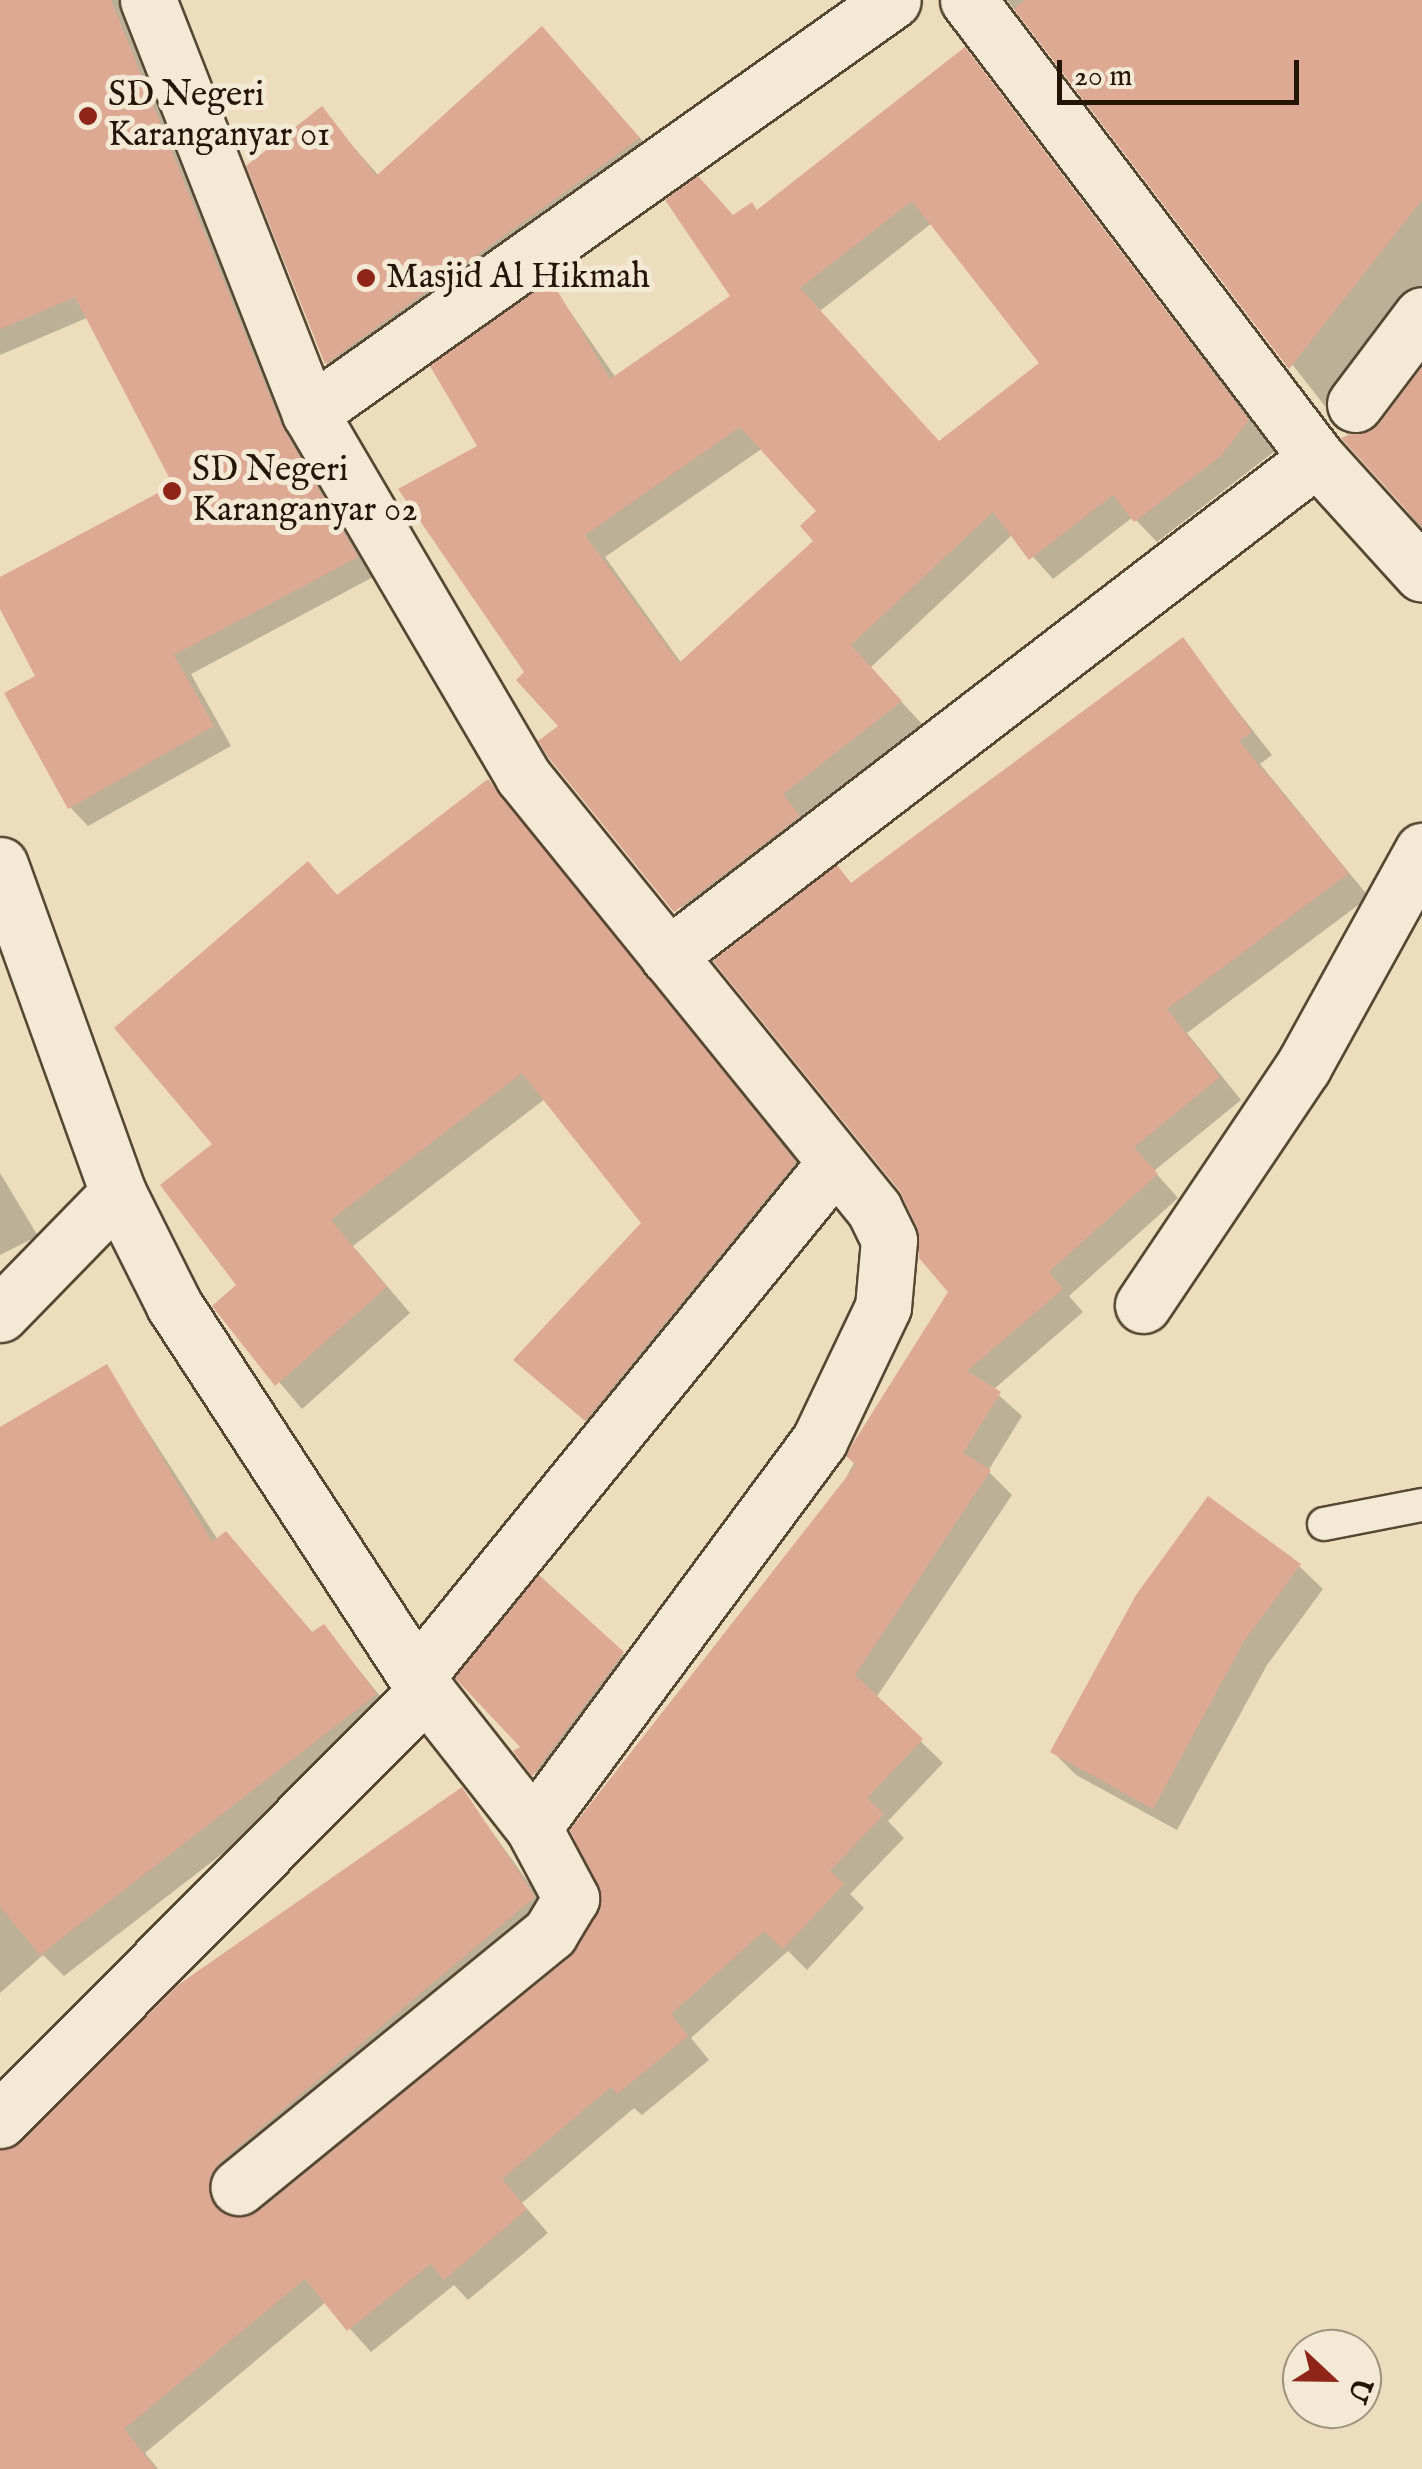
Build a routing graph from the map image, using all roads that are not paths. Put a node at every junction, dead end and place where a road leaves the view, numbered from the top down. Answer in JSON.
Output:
{"nodes":[{"id":1,"x":148,"y":0,"type":"edge"},
{"id":2,"x":893,"y":0,"type":"edge"},
{"id":3,"x":968,"y":0,"type":"edge"},
{"id":4,"x":1422,"y":315,"type":"edge"},
{"id":5,"x":1355,"y":404,"type":"dead end"},
{"id":6,"x":310,"y":413,"type":"junction"},
{"id":7,"x":1318,"y":458,"type":"junction"},
{"id":8,"x":1422,"y":574,"type":"edge"},
{"id":9,"x":1422,"y":851,"type":"edge"},
{"id":10,"x":4,"y":896,"type":"edge"},
{"id":11,"x":668,"y":956,"type":"junction"},
{"id":12,"x":834,"y":1163,"type":"junction"},
{"id":13,"x":118,"y":1193,"type":"junction"},
{"id":14,"x":1143,"y":1305,"type":"dead end"},
{"id":15,"x":0,"y":1314,"type":"edge"},
{"id":16,"x":1422,"y":1505,"type":"edge"},
{"id":17,"x":1324,"y":1524,"type":"dead end"},
{"id":18,"x":423,"y":1682,"type":"junction"},
{"id":19,"x":534,"y":1826,"type":"junction"},
{"id":20,"x":0,"y":2120,"type":"edge"},
{"id":21,"x":239,"y":2187,"type":"dead end"}],
"edges":[{"from":1,"to":6,"type":"street"},
{"from":2,"to":6,"type":"street"},
{"from":3,"to":7,"type":"street"},
{"from":4,"to":5,"type":"street"},
{"from":6,"to":11,"type":"street"},
{"from":7,"to":8,"type":"street"},
{"from":7,"to":11,"type":"street"},
{"from":9,"to":14,"type":"street"},
{"from":10,"to":13,"type":"street"},
{"from":11,"to":12,"type":"street"},
{"from":12,"to":18,"type":"street"},
{"from":12,"to":19,"type":"street"},
{"from":13,"to":15,"type":"street"},
{"from":13,"to":18,"type":"street"},
{"from":16,"to":17,"type":"lane"},
{"from":18,"to":19,"type":"street"},
{"from":18,"to":20,"type":"street"},
{"from":19,"to":21,"type":"street"}]}
